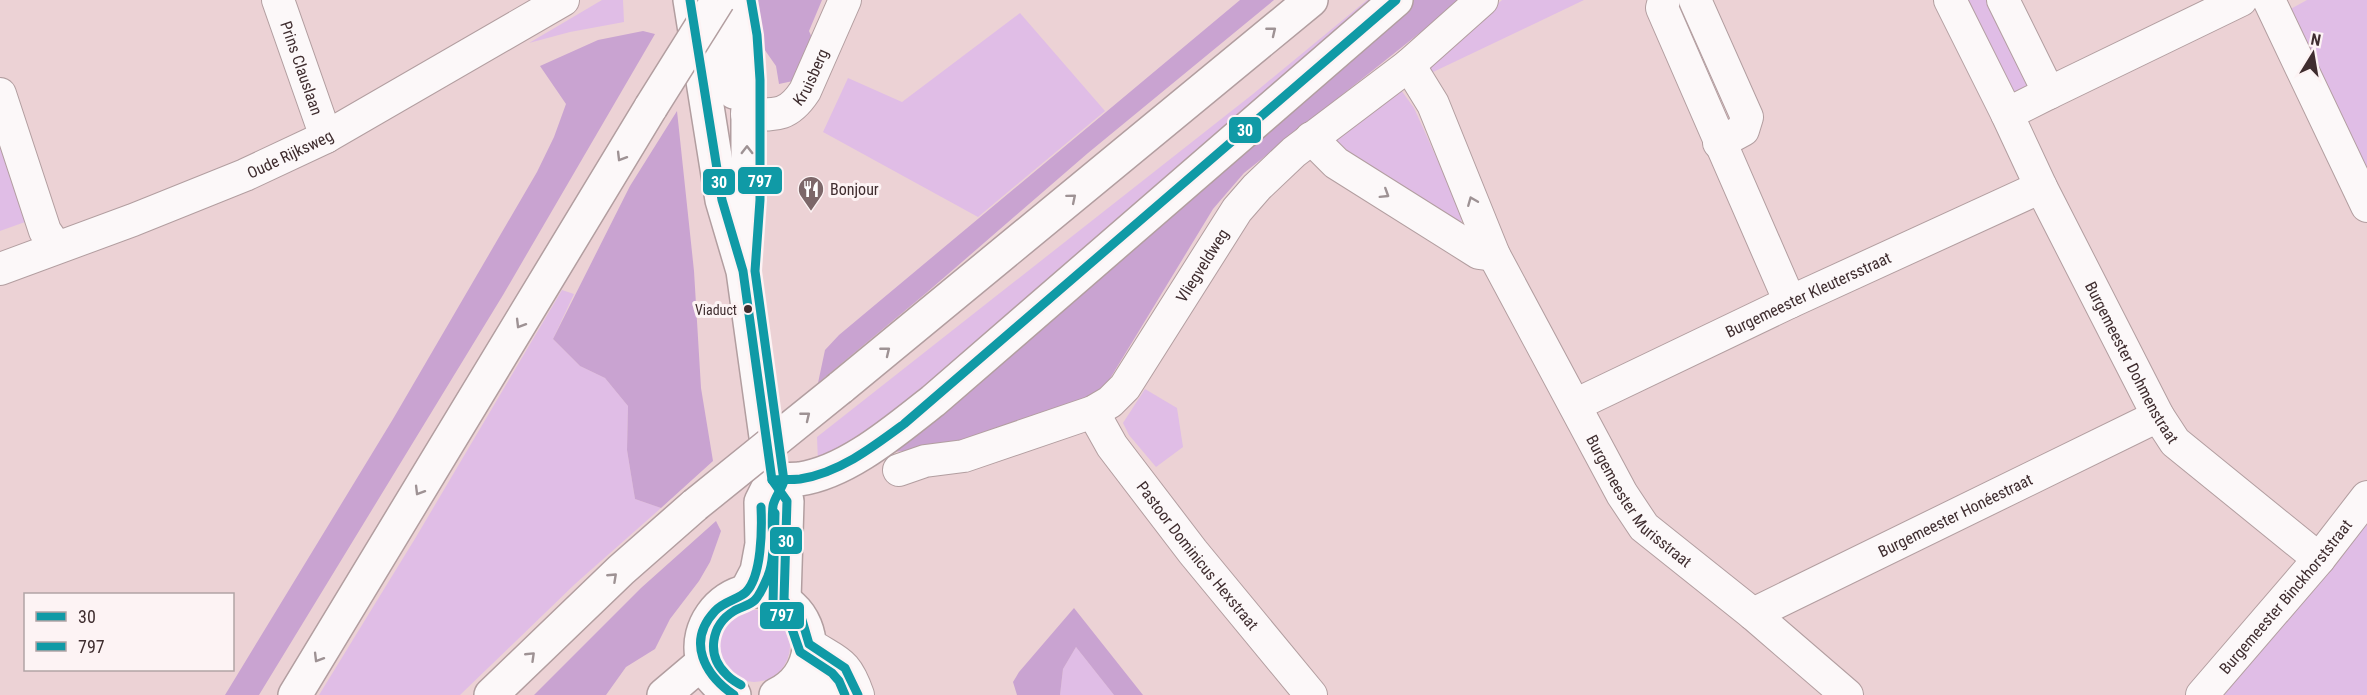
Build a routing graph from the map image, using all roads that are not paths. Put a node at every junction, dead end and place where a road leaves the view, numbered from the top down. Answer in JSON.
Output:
{"nodes":[{"id":1,"x":278,"y":0,"type":"edge"},
{"id":2,"x":563,"y":0,"type":"edge"},
{"id":3,"x":690,"y":0,"type":"edge"},
{"id":4,"x":717,"y":0,"type":"edge"},
{"id":5,"x":740,"y":0,"type":"edge"},
{"id":6,"x":845,"y":0,"type":"edge"},
{"id":7,"x":1311,"y":0,"type":"edge"},
{"id":8,"x":1396,"y":0,"type":"edge"},
{"id":9,"x":1482,"y":0,"type":"edge"},
{"id":10,"x":1664,"y":0,"type":"edge"},
{"id":11,"x":1695,"y":0,"type":"edge"},
{"id":12,"x":1950,"y":0,"type":"edge"},
{"id":13,"x":2003,"y":0,"type":"edge"},
{"id":14,"x":2241,"y":0,"type":"edge"},
{"id":15,"x":2269,"y":0,"type":"edge"},
{"id":16,"x":1409,"y":65,"type":"junction"},
{"id":17,"x":2049,"y":93,"type":"junction"},
{"id":18,"x":0,"y":94,"type":"edge"},
{"id":19,"x":747,"y":114,"type":"junction"},
{"id":20,"x":2007,"y":114,"type":"junction"},
{"id":21,"x":326,"y":137,"type":"junction"},
{"id":22,"x":1311,"y":138,"type":"junction"},
{"id":23,"x":1719,"y":143,"type":"junction"},
{"id":24,"x":2041,"y":187,"type":"junction"},
{"id":25,"x":2367,"y":206,"type":"edge"},
{"id":26,"x":56,"y":247,"type":"junction"},
{"id":27,"x":1494,"y":255,"type":"junction"},
{"id":28,"x":0,"y":269,"type":"edge"},
{"id":29,"x":743,"y":271,"type":"junction"},
{"id":30,"x":1790,"y":302,"type":"junction"},
{"id":31,"x":1575,"y":405,"type":"junction"},
{"id":32,"x":1093,"y":412,"type":"junction"},
{"id":33,"x":2158,"y":416,"type":"junction"},
{"id":34,"x":899,"y":470,"type":"dead end"},
{"id":35,"x":772,"y":480,"type":"junction"},
{"id":36,"x":2367,"y":497,"type":"edge"},
{"id":37,"x":2319,"y":559,"type":"junction"},
{"id":38,"x":746,"y":592,"type":"junction"},
{"id":39,"x":784,"y":600,"type":"junction"},
{"id":40,"x":1753,"y":614,"type":"junction"},
{"id":41,"x":809,"y":644,"type":"junction"},
{"id":42,"x":703,"y":662,"type":"junction"},
{"id":43,"x":787,"y":686,"type":"edge"},
{"id":44,"x":721,"y":693,"type":"edge"},
{"id":45,"x":295,"y":695,"type":"edge"},
{"id":46,"x":491,"y":695,"type":"edge"},
{"id":47,"x":664,"y":695,"type":"edge"},
{"id":48,"x":842,"y":695,"type":"edge"},
{"id":49,"x":858,"y":695,"type":"edge"},
{"id":50,"x":1311,"y":695,"type":"edge"},
{"id":51,"x":1847,"y":695,"type":"edge"},
{"id":52,"x":2202,"y":695,"type":"edge"}],
"edges":[{"from":1,"to":21,"type":"street","name":"Prins Clauslaan"},
{"from":2,"to":21,"type":"street","name":"Oude Rijksweg"},
{"from":3,"to":29,"type":"main road"},
{"from":4,"to":19,"type":"main road"},
{"from":4,"to":45,"type":"main road","one_way":true,"bridge":true},
{"from":5,"to":19,"type":"main road"},
{"from":6,"to":19,"type":"street","name":"Kruisberg"},
{"from":46,"to":7,"type":"main road","one_way":true,"bridge":true},
{"from":8,"to":35,"type":"main road"},
{"from":9,"to":16,"type":"street","name":"Vliegveldweg"},
{"from":10,"to":23,"type":"street"},
{"from":11,"to":23,"type":"street"},
{"from":12,"to":20,"type":"street","name":"Burgemeester Dohmenstraat"},
{"from":13,"to":17,"type":"street"},
{"from":14,"to":17,"type":"street"},
{"from":15,"to":25,"type":"street"},
{"from":16,"to":22,"type":"street","name":"Vliegveldweg"},
{"from":27,"to":16,"type":"street","name":"Burgemeester Murisstraat","one_way":true},
{"from":17,"to":20,"type":"street"},
{"from":18,"to":26,"type":"street"},
{"from":29,"to":19,"type":"main road","one_way":true},
{"from":20,"to":24,"type":"street","name":"Burgemeester Dohmenstraat"},
{"from":21,"to":26,"type":"street","name":"Oude Rijksweg"},
{"from":22,"to":27,"type":"street","one_way":true},
{"from":22,"to":32,"type":"street","name":"Vliegveldweg"},
{"from":23,"to":30,"type":"street"},
{"from":24,"to":30,"type":"street","name":"Burgemeester Kleutersstraat"},
{"from":24,"to":33,"type":"street","name":"Burgemeester Dohmenstraat"},
{"from":26,"to":28,"type":"street","name":"Oude Rijksweg"},
{"from":27,"to":31,"type":"street","name":"Burgemeester Murisstraat"},
{"from":29,"to":35,"type":"main road"},
{"from":30,"to":31,"type":"street","name":"Burgemeester Kleutersstraat"},
{"from":31,"to":40,"type":"street","name":"Burgemeester Murisstraat"},
{"from":32,"to":34,"type":"street","name":"Vliegveldweg"},
{"from":32,"to":50,"type":"street","name":"Pastoor Dominicus Hexstraat"},
{"from":33,"to":37,"type":"street","name":"Burgemeester Dohmenstraat"},
{"from":33,"to":40,"type":"street","name":"Burgemeester Honéestraat"},
{"from":35,"to":38,"type":"main road"},
{"from":35,"to":39,"type":"main road"},
{"from":36,"to":37,"type":"street","name":"Burgemeester Binckhorststraat"},
{"from":37,"to":52,"type":"street","name":"Burgemeester Binckhorststraat"},
{"from":38,"to":39,"type":"main road"},
{"from":38,"to":42,"type":"main road"},
{"from":39,"to":41,"type":"main road"},
{"from":40,"to":51,"type":"street","name":"Burgemeester Murisstraat"},
{"from":41,"to":43,"type":"main road"},
{"from":41,"to":49,"type":"street"},
{"from":42,"to":44,"type":"main road"},
{"from":42,"to":47,"type":"main road"},
{"from":43,"to":48,"type":"street"}]}
